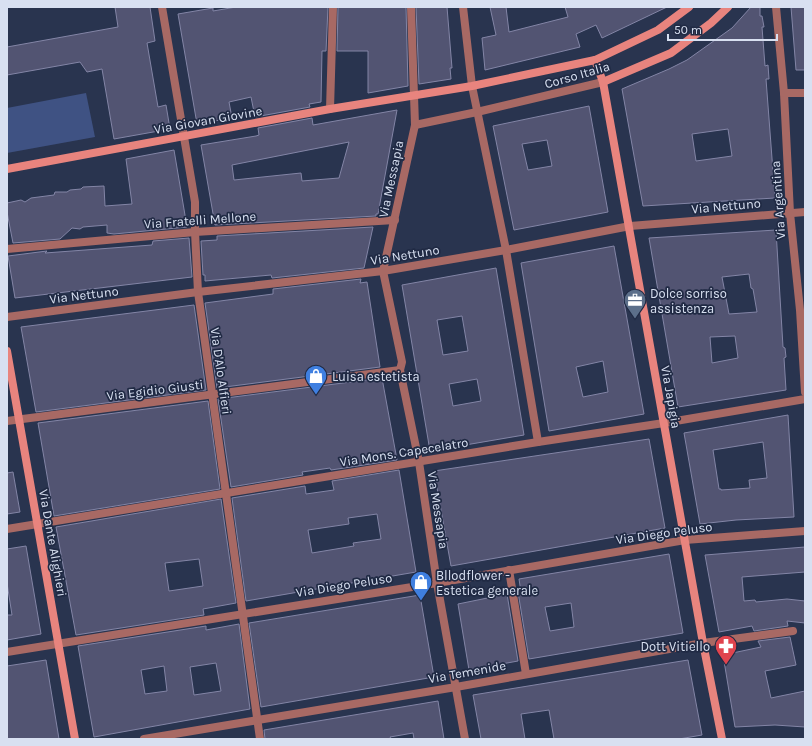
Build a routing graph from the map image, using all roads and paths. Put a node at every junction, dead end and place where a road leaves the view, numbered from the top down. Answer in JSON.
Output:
{"nodes":[{"id":1,"x":162,"y":7,"type":"edge"},
{"id":2,"x":333,"y":7,"type":"edge"},
{"id":3,"x":411,"y":7,"type":"edge"},
{"id":4,"x":463,"y":7,"type":"edge"},
{"id":5,"x":689,"y":7,"type":"edge"},
{"id":6,"x":728,"y":7,"type":"edge"},
{"id":7,"x":776,"y":7,"type":"edge"},
{"id":8,"x":595,"y":60,"type":"junction"},
{"id":9,"x":604,"y":82,"type":"junction"},
{"id":10,"x":472,"y":86,"type":"junction"},
{"id":11,"x":784,"y":93,"type":"junction"},
{"id":12,"x":805,"y":93,"type":"edge"},
{"id":13,"x":414,"y":96,"type":"junction"},
{"id":14,"x":330,"y":109,"type":"junction"},
{"id":15,"x":477,"y":112,"type":"junction"},
{"id":16,"x":415,"y":125,"type":"junction"},
{"id":17,"x":184,"y":136,"type":"junction"},
{"id":18,"x":7,"y":169,"type":"edge"},
{"id":19,"x":805,"y":212,"type":"edge"},
{"id":20,"x":790,"y":213,"type":"junction"},
{"id":21,"x":395,"y":220,"type":"junction"},
{"id":22,"x":630,"y":226,"type":"junction"},
{"id":23,"x":195,"y":232,"type":"junction"},
{"id":24,"x":7,"y":249,"type":"edge"},
{"id":25,"x":506,"y":250,"type":"junction"},
{"id":26,"x":383,"y":271,"type":"junction"},
{"id":27,"x":198,"y":292,"type":"junction"},
{"id":28,"x":802,"y":310,"type":"edge"},
{"id":29,"x":7,"y":317,"type":"edge"},
{"id":30,"x":7,"y":351,"type":"edge"},
{"id":31,"x":400,"y":370,"type":"junction"},
{"id":32,"x":805,"y":392,"type":"edge"},
{"id":33,"x":212,"y":394,"type":"junction"},
{"id":34,"x":805,"y":399,"type":"edge"},
{"id":35,"x":19,"y":420,"type":"junction"},
{"id":36,"x":7,"y":421,"type":"edge"},
{"id":37,"x":664,"y":423,"type":"junction"},
{"id":38,"x":538,"y":442,"type":"junction"},
{"id":39,"x":419,"y":462,"type":"junction"},
{"id":40,"x":226,"y":493,"type":"junction"},
{"id":41,"x":37,"y":524,"type":"junction"},
{"id":42,"x":7,"y":529,"type":"edge"},
{"id":43,"x":805,"y":531,"type":"edge"},
{"id":44,"x":685,"y":540,"type":"junction"},
{"id":45,"x":509,"y":570,"type":"junction"},
{"id":46,"x":437,"y":583,"type":"junction"},
{"id":47,"x":242,"y":614,"type":"junction"},
{"id":48,"x":793,"y":631,"type":"dead end"},
{"id":49,"x":703,"y":643,"type":"junction"},
{"id":50,"x":58,"y":644,"type":"junction"},
{"id":51,"x":7,"y":652,"type":"edge"},
{"id":52,"x":526,"y":674,"type":"junction"},
{"id":53,"x":456,"y":687,"type":"junction"},
{"id":54,"x":258,"y":720,"type":"junction"},
{"id":55,"x":75,"y":739,"type":"edge"},
{"id":56,"x":144,"y":739,"type":"edge"},
{"id":57,"x":260,"y":739,"type":"edge"},
{"id":58,"x":465,"y":739,"type":"edge"},
{"id":59,"x":722,"y":739,"type":"edge"}],
"edges":[{"from":1,"to":17,"type":"street","name":"Via D'Alo Alfieri"},
{"from":2,"to":14,"type":"street"},
{"from":3,"to":13,"type":"street","name":"Via Messapia"},
{"from":4,"to":10,"type":"street"},
{"from":5,"to":8,"type":"street","name":"Corso Italia"},
{"from":6,"to":9,"type":"street","name":"Corso Italia"},
{"from":7,"to":11,"type":"street","name":"Via Argentina"},
{"from":8,"to":9,"type":"street","name":"Via Japigia"},
{"from":8,"to":10,"type":"street","name":"Corso Italia"},
{"from":9,"to":15,"type":"street","name":"Corso Italia"},
{"from":9,"to":22,"type":"street","name":"Via Japigia"},
{"from":10,"to":13,"type":"street","name":"Corso Italia"},
{"from":10,"to":15,"type":"street"},
{"from":11,"to":12,"type":"street"},
{"from":11,"to":20,"type":"street","name":"Via Argentina"},
{"from":13,"to":14,"type":"street","name":"Via Giovan Giovine"},
{"from":13,"to":16,"type":"street","name":"Via Messapia"},
{"from":14,"to":17,"type":"street","name":"Via Giovan Giovine"},
{"from":15,"to":16,"type":"street","name":"Corso Italia"},
{"from":15,"to":25,"type":"street"},
{"from":16,"to":21,"type":"street","name":"Via Messapia"},
{"from":17,"to":18,"type":"street","name":"Via Giovan Giovine"},
{"from":17,"to":23,"type":"street","name":"Via D'Alo Alfieri"},
{"from":19,"to":20,"type":"street","name":"Via Nettuno"},
{"from":20,"to":22,"type":"street","name":"Via Nettuno"},
{"from":20,"to":28,"type":"street","name":"Via Argentina"},
{"from":21,"to":23,"type":"street","name":"Via Fratelli Mellone"},
{"from":21,"to":26,"type":"street","name":"Via Messapia"},
{"from":22,"to":25,"type":"street","name":"Via Nettuno"},
{"from":22,"to":37,"type":"street","name":"Via Japigia"},
{"from":23,"to":24,"type":"street","name":"Via Fratelli Mellone"},
{"from":23,"to":27,"type":"street","name":"Via D'Alo Alfieri"},
{"from":25,"to":26,"type":"street","name":"Via Nettuno"},
{"from":25,"to":38,"type":"street"},
{"from":26,"to":27,"type":"street","name":"Via Nettuno"},
{"from":26,"to":31,"type":"street","name":"Via Messapia"},
{"from":27,"to":29,"type":"street","name":"Via Nettuno"},
{"from":27,"to":33,"type":"street","name":"Via D'Alo Alfieri"},
{"from":28,"to":32,"type":"street","name":"Via Argentina"},
{"from":30,"to":35,"type":"street","name":"Via Dante Alighieri"},
{"from":31,"to":33,"type":"street","name":"Via Egidio Giusti"},
{"from":31,"to":39,"type":"street","name":"Via Messapia"},
{"from":33,"to":35,"type":"street","name":"Via Egidio Giusti"},
{"from":33,"to":40,"type":"street","name":"Via D'Alo Alfieri"},
{"from":34,"to":37,"type":"street","name":"Via Mons. Capecelatro"},
{"from":35,"to":36,"type":"street","name":"Via Egidio Giusti"},
{"from":35,"to":41,"type":"street","name":"Via Dante Alighieri"},
{"from":37,"to":38,"type":"street","name":"Via Mons. Capecelatro"},
{"from":37,"to":44,"type":"street","name":"Via Japigia"},
{"from":38,"to":39,"type":"street","name":"Via Mons. Capecelatro"},
{"from":39,"to":40,"type":"street","name":"Via Mons. Capecelatro"},
{"from":39,"to":46,"type":"street","name":"Via Messapia"},
{"from":40,"to":41,"type":"street","name":"Via Mons. Capecelatro"},
{"from":40,"to":47,"type":"street","name":"Via D'Alo Alfieri"},
{"from":41,"to":42,"type":"street","name":"Via Mons. Capecelatro"},
{"from":41,"to":50,"type":"street","name":"Via Dante Alighieri"},
{"from":43,"to":44,"type":"street","name":"Via Diego Peluso"},
{"from":44,"to":45,"type":"street","name":"Via Diego Peluso"},
{"from":44,"to":49,"type":"street","name":"Via Japigia"},
{"from":45,"to":46,"type":"street","name":"Via Diego Peluso"},
{"from":45,"to":52,"type":"street"},
{"from":46,"to":47,"type":"street","name":"Via Diego Peluso"},
{"from":46,"to":53,"type":"street","name":"Via Messapia"},
{"from":47,"to":50,"type":"street","name":"Via Diego Peluso"},
{"from":47,"to":54,"type":"street","name":"Via D'Alo Alfieri"},
{"from":48,"to":49,"type":"street","name":"Via Temenide"},
{"from":49,"to":52,"type":"street","name":"Via Temenide"},
{"from":49,"to":59,"type":"street","name":"Via Japigia"},
{"from":50,"to":51,"type":"street","name":"Via Diego Peluso"},
{"from":50,"to":55,"type":"street","name":"Via Dante Alighieri"},
{"from":52,"to":53,"type":"street","name":"Via Temenide"},
{"from":53,"to":54,"type":"street","name":"Via Temenide"},
{"from":53,"to":58,"type":"street","name":"Via Messapia"},
{"from":54,"to":56,"type":"street","name":"Via Temenide"},
{"from":54,"to":57,"type":"street","name":"Via D'Alo Alfieri"}]}
